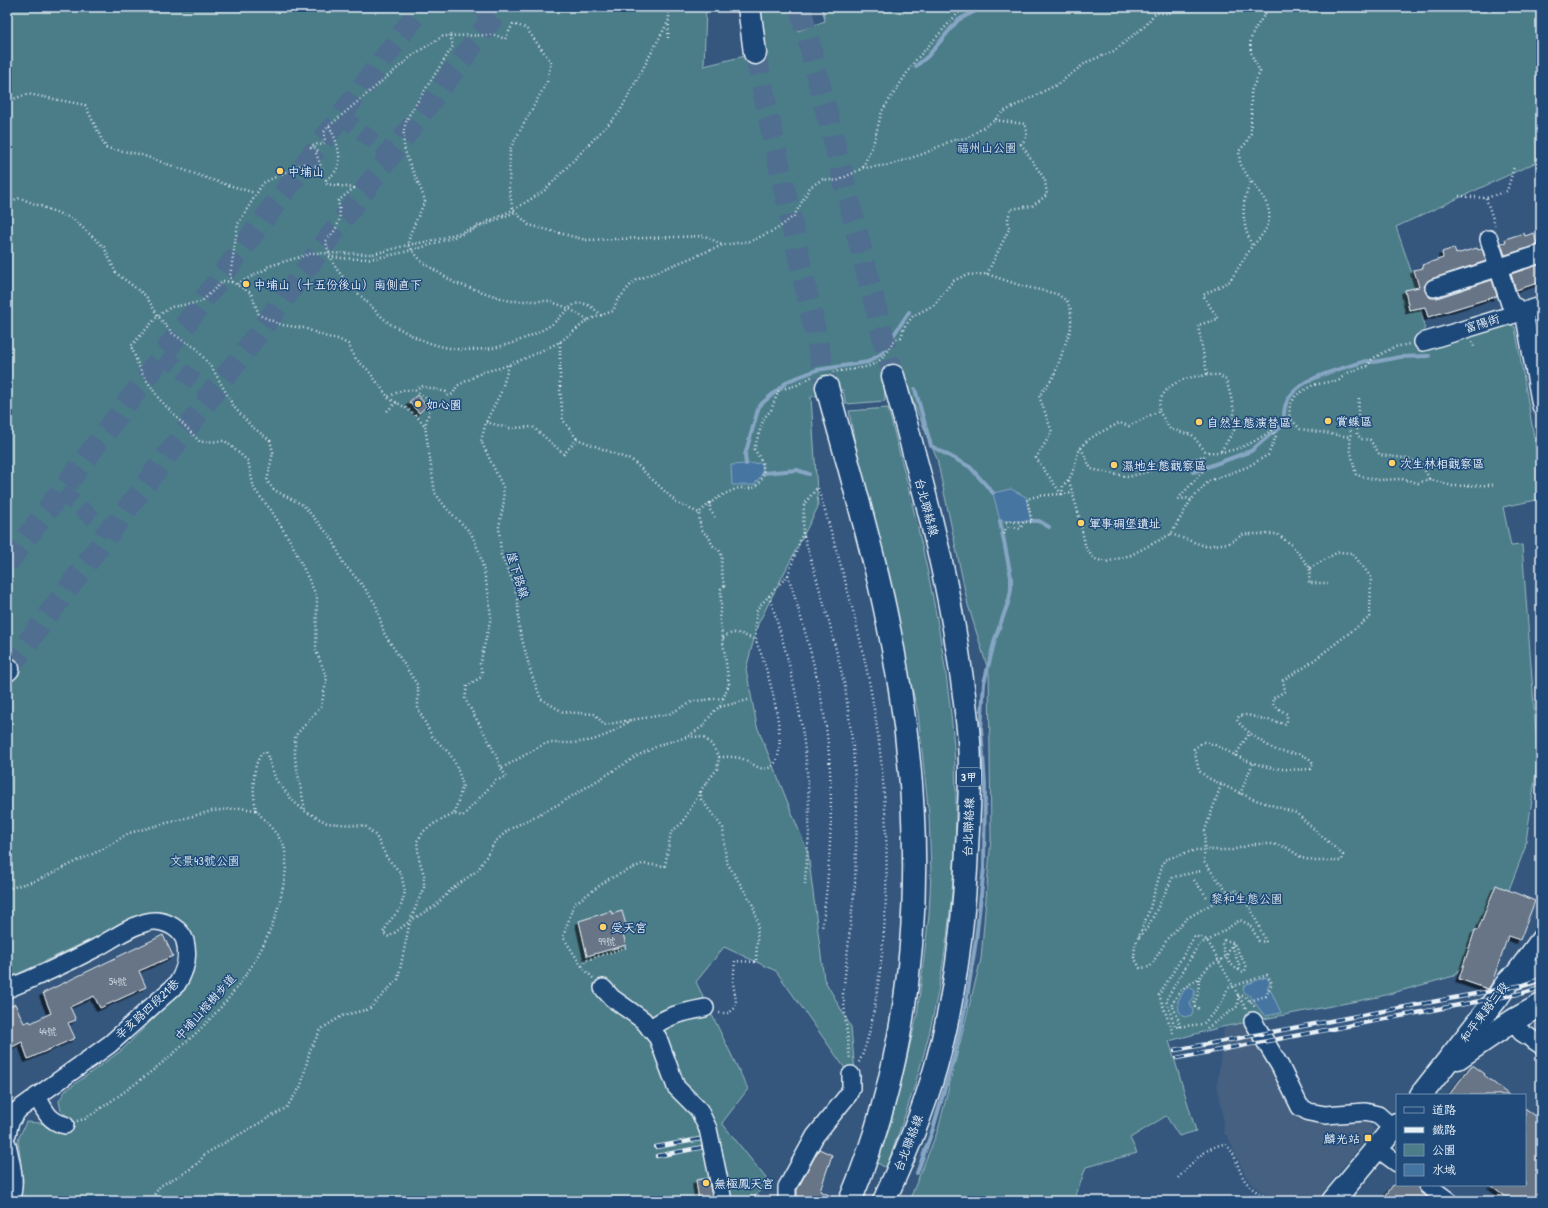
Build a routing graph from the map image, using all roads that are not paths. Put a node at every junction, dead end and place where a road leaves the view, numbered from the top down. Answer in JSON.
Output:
{"nodes":[{"id":1,"x":749,"y":7,"type":"edge"},
{"id":2,"x":755,"y":53,"type":"tunnel mouth"},
{"id":3,"x":1493,"y":233,"type":"road end"},
{"id":4,"x":1541,"y":254,"type":"edge"},
{"id":5,"x":1498,"y":268,"type":"junction"},
{"id":6,"x":1434,"y":288,"type":"dead end"},
{"id":7,"x":1541,"y":306,"type":"edge"},
{"id":8,"x":1524,"y":312,"type":"junction"},
{"id":9,"x":1423,"y":342,"type":"road end"},
{"id":10,"x":893,"y":376,"type":"tunnel mouth"},
{"id":11,"x":824,"y":378,"type":"tunnel mouth"},
{"id":12,"x":1541,"y":406,"type":"edge"},
{"id":13,"x":1541,"y":937,"type":"edge"},
{"id":14,"x":1541,"y":970,"type":"edge"},
{"id":15,"x":1510,"y":979,"type":"junction"},
{"id":16,"x":603,"y":988,"type":"dead end"},
{"id":17,"x":7,"y":989,"type":"edge"},
{"id":18,"x":1497,"y":998,"type":"junction"},
{"id":19,"x":1541,"y":1005,"type":"edge"},
{"id":20,"x":705,"y":1008,"type":"road end"},
{"id":21,"x":1253,"y":1020,"type":"road end"},
{"id":22,"x":1514,"y":1020,"type":"junction"},
{"id":23,"x":650,"y":1029,"type":"junction"},
{"id":24,"x":1541,"y":1045,"type":"edge"},
{"id":25,"x":1439,"y":1071,"type":"junction"},
{"id":26,"x":852,"y":1075,"type":"road end"},
{"id":27,"x":1422,"y":1094,"type":"edge"},
{"id":28,"x":37,"y":1096,"type":"junction"},
{"id":29,"x":66,"y":1125,"type":"road end"},
{"id":30,"x":1395,"y":1126,"type":"edge"},
{"id":31,"x":7,"y":1134,"type":"edge"},
{"id":32,"x":7,"y":1144,"type":"edge"},
{"id":33,"x":1378,"y":1149,"type":"junction"},
{"id":34,"x":1396,"y":1162,"type":"edge"},
{"id":35,"x":1428,"y":1186,"type":"edge"},
{"id":36,"x":10,"y":1201,"type":"edge"},
{"id":37,"x":723,"y":1201,"type":"edge"},
{"id":38,"x":787,"y":1201,"type":"edge"},
{"id":39,"x":850,"y":1201,"type":"edge"},
{"id":40,"x":884,"y":1201,"type":"edge"},
{"id":41,"x":1333,"y":1201,"type":"edge"},
{"id":42,"x":1449,"y":1201,"type":"edge"}],
"edges":[{"from":1,"to":2,"type":"main road"},
{"from":3,"to":5,"type":"street"},
{"from":4,"to":5,"type":"street"},
{"from":5,"to":6,"type":"street"},
{"from":5,"to":8,"type":"street"},
{"from":7,"to":8,"type":"street","name":"富陽街"},
{"from":8,"to":9,"type":"street","name":"富陽街"},
{"from":8,"to":12,"type":"street"},
{"from":10,"to":40,"type":"main road","name":"台北聯絡線","number":"3甲"},
{"from":11,"to":39,"type":"main road"},
{"from":13,"to":15,"type":"street"},
{"from":14,"to":15,"type":"main road","name":"和平東路三段"},
{"from":15,"to":18,"type":"main road","name":"和平東路三段"},
{"from":16,"to":23,"type":"street"},
{"from":17,"to":28,"type":"street","name":"辛亥路四段21巷"},
{"from":18,"to":22,"type":"main road"},
{"from":18,"to":25,"type":"main road","name":"和平東路三段"},
{"from":19,"to":22,"type":"main road","name":"和平東路三段"},
{"from":20,"to":23,"type":"street"},
{"from":21,"to":30,"type":"street"},
{"from":22,"to":24,"type":"street"},
{"from":22,"to":25,"type":"main road","name":"和平東路三段"},
{"from":23,"to":37,"type":"street","bridge":true},
{"from":25,"to":27,"type":"main road","name":"和平東路三段"},
{"from":26,"to":38,"type":"street"},
{"from":28,"to":29,"type":"street"},
{"from":28,"to":31,"type":"street","name":"辛亥路四段21巷"},
{"from":30,"to":33,"type":"main road"},
{"from":32,"to":36,"type":"street"},
{"from":33,"to":34,"type":"street"},
{"from":33,"to":41,"type":"main road"},
{"from":35,"to":42,"type":"street"}]}
